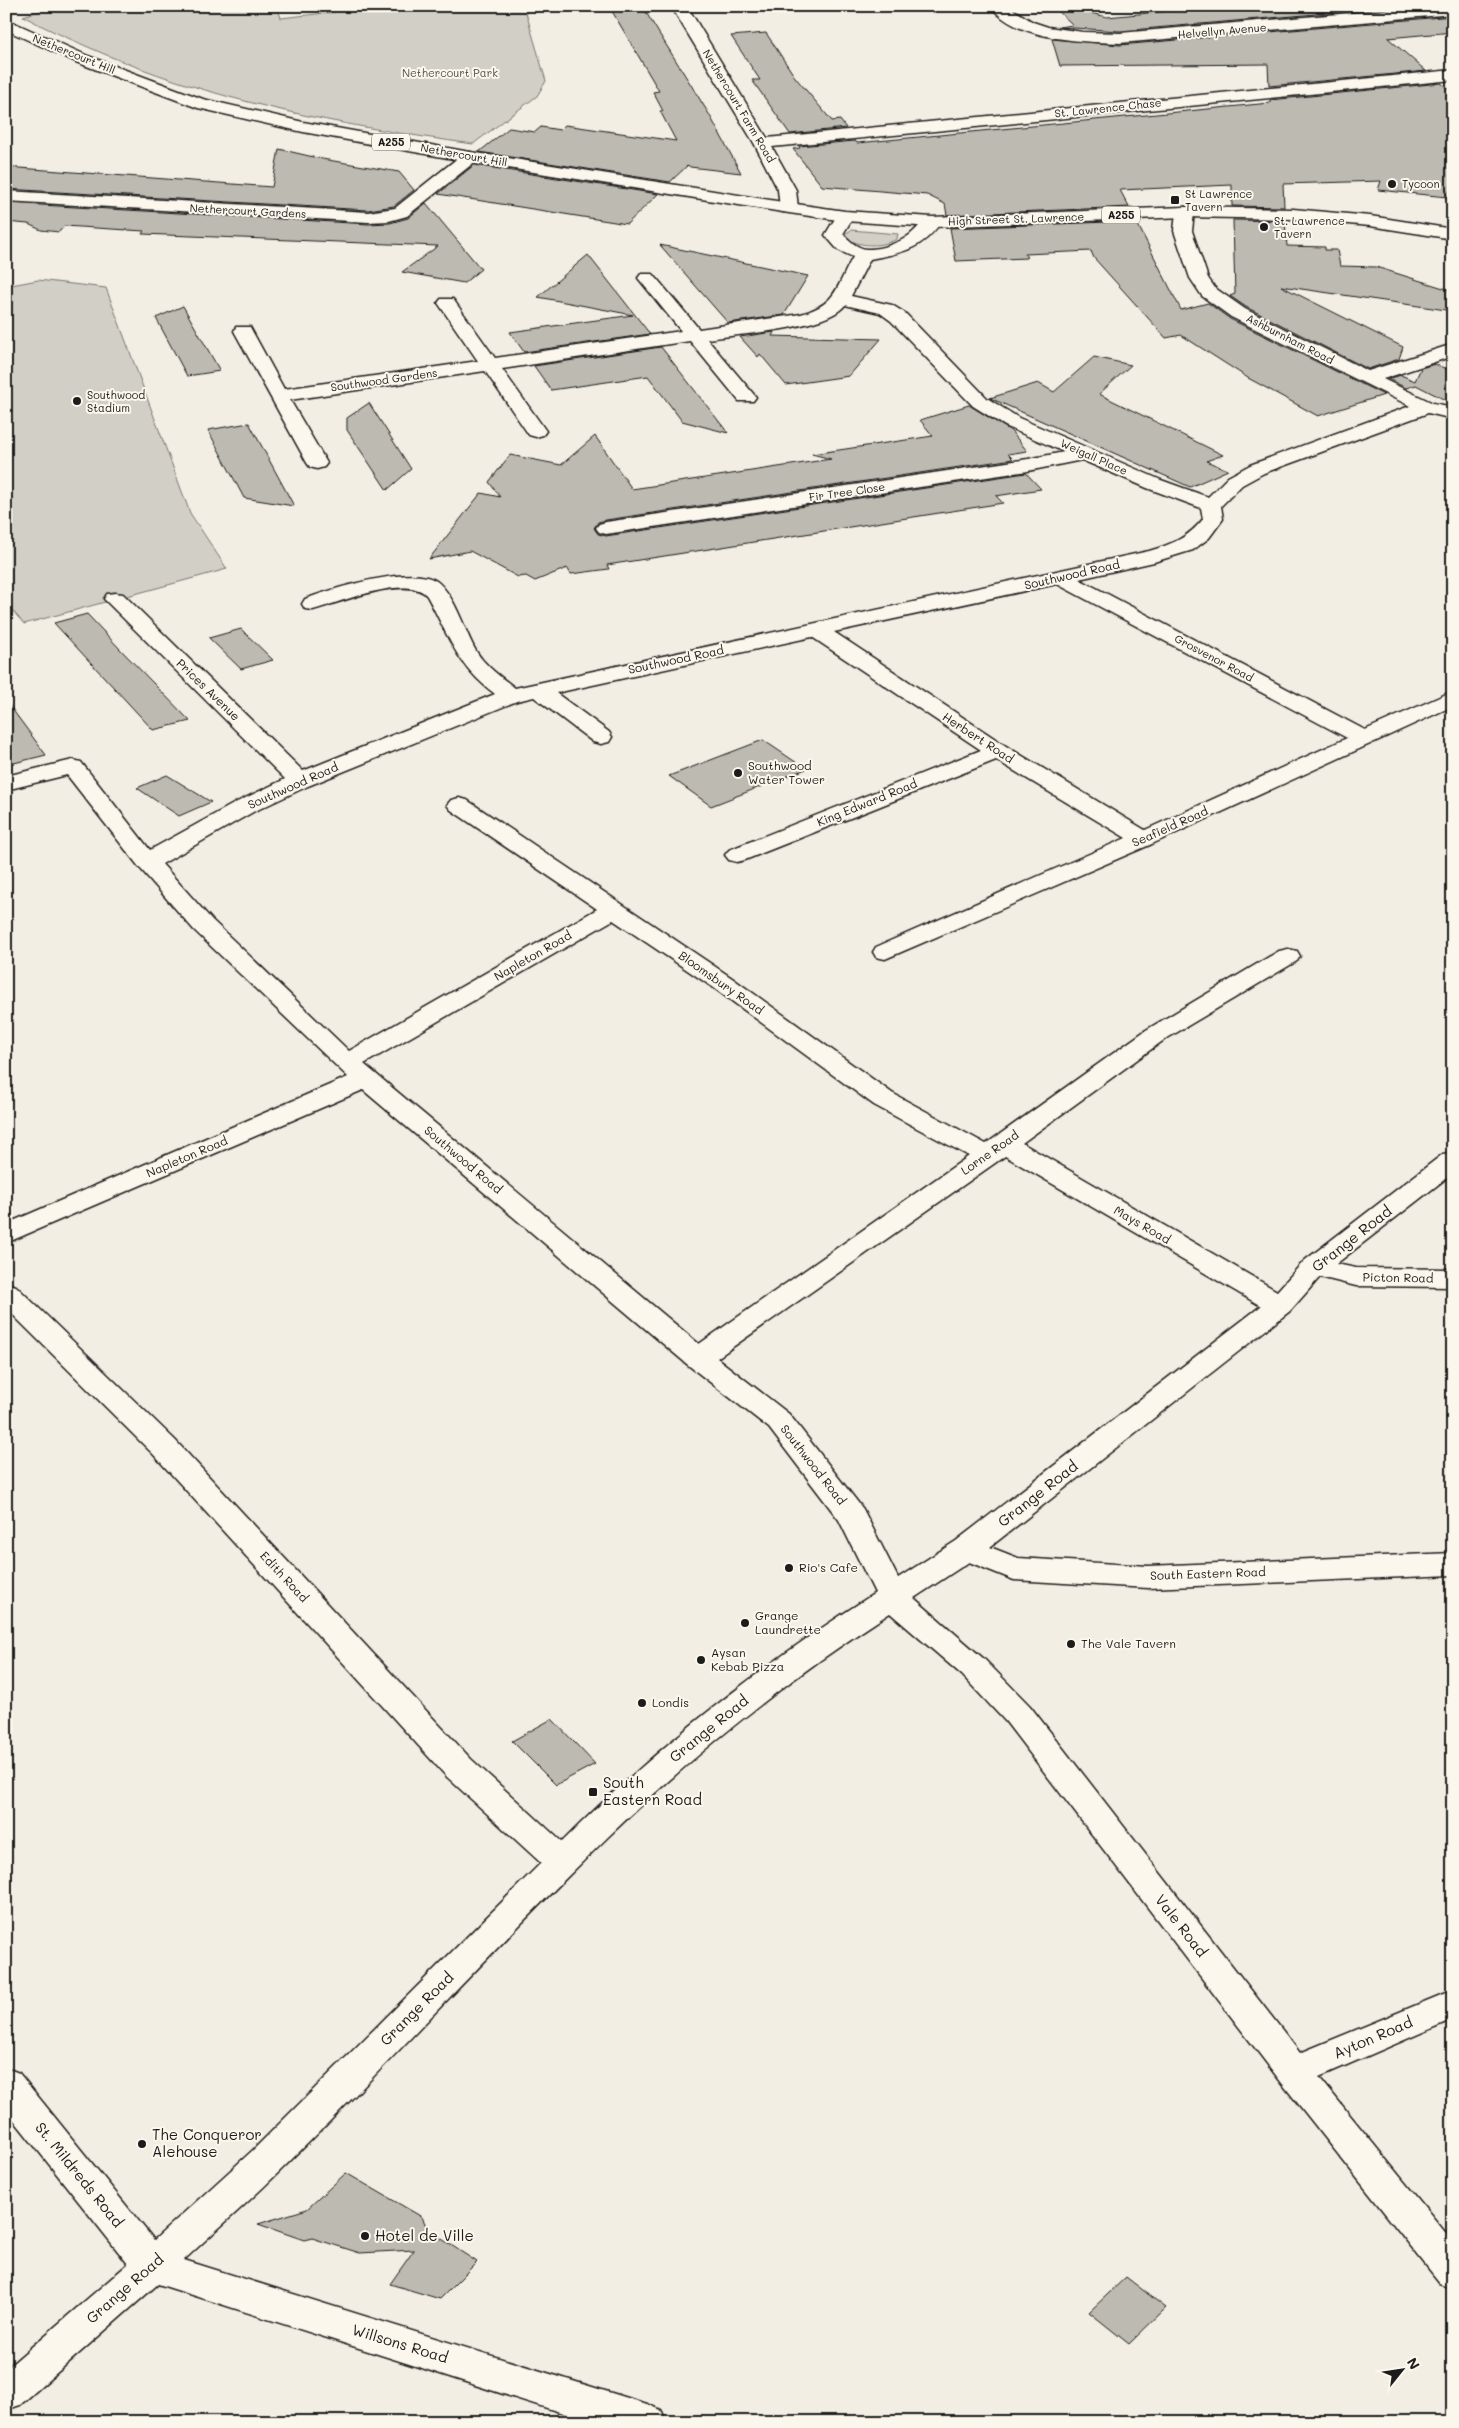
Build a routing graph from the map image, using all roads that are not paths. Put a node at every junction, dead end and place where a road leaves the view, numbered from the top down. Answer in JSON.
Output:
{"nodes":[{"id":1,"x":679,"y":6,"type":"edge"},
{"id":2,"x":998,"y":6,"type":"edge"},
{"id":3,"x":1453,"y":9,"type":"edge"},
{"id":4,"x":6,"y":24,"type":"edge"},
{"id":5,"x":1453,"y":75,"type":"edge"},
{"id":6,"x":762,"y":143,"type":"junction"},
{"id":7,"x":470,"y":157,"type":"junction"},
{"id":8,"x":6,"y":196,"type":"edge"},
{"id":9,"x":789,"y":208,"type":"junction"},
{"id":10,"x":1186,"y":212,"type":"junction"},
{"id":11,"x":845,"y":216,"type":"junction"},
{"id":12,"x":932,"y":222,"type":"junction"},
{"id":13,"x":1453,"y":234,"type":"edge"},
{"id":14,"x":863,"y":255,"type":"junction"},
{"id":15,"x":647,"y":278,"type":"dead end"},
{"id":16,"x":842,"y":299,"type":"junction"},
{"id":17,"x":448,"y":303,"type":"dead end"},
{"id":18,"x":243,"y":331,"type":"dead end"},
{"id":19,"x":694,"y":335,"type":"junction"},
{"id":20,"x":1453,"y":350,"type":"edge"},
{"id":21,"x":490,"y":365,"type":"junction"},
{"id":22,"x":1366,"y":378,"type":"junction"},
{"id":23,"x":278,"y":396,"type":"junction"},
{"id":24,"x":746,"y":397,"type":"dead end"},
{"id":25,"x":1427,"y":407,"type":"junction"},
{"id":26,"x":1453,"y":413,"type":"edge"},
{"id":27,"x":536,"y":431,"type":"dead end"},
{"id":28,"x":1087,"y":454,"type":"junction"},
{"id":29,"x":318,"y":463,"type":"dead end"},
{"id":30,"x":1212,"y":505,"type":"junction"},
{"id":31,"x":606,"y":528,"type":"dead end"},
{"id":32,"x":453,"y":578,"type":"dead end"},
{"id":33,"x":1062,"y":578,"type":"junction"},
{"id":34,"x":420,"y":582,"type":"junction"},
{"id":35,"x":115,"y":599,"type":"dead end"},
{"id":36,"x":312,"y":604,"type":"dead end"},
{"id":37,"x":816,"y":630,"type":"junction"},
{"id":38,"x":537,"y":689,"type":"junction"},
{"id":39,"x":510,"y":696,"type":"junction"},
{"id":40,"x":1453,"y":698,"type":"edge"},
{"id":41,"x":601,"y":737,"type":"dead end"},
{"id":42,"x":1366,"y":739,"type":"junction"},
{"id":43,"x":998,"y":751,"type":"junction"},
{"id":44,"x":300,"y":781,"type":"junction"},
{"id":45,"x":6,"y":783,"type":"edge"},
{"id":46,"x":458,"y":805,"type":"dead end"},
{"id":47,"x":1144,"y":839,"type":"junction"},
{"id":48,"x":737,"y":855,"type":"dead end"},
{"id":49,"x":147,"y":862,"type":"junction"},
{"id":50,"x":614,"y":909,"type":"junction"},
{"id":51,"x":885,"y":952,"type":"dead end"},
{"id":52,"x":1288,"y":956,"type":"dead end"},
{"id":53,"x":357,"y":1071,"type":"junction"},
{"id":54,"x":995,"y":1150,"type":"junction"},
{"id":55,"x":1453,"y":1160,"type":"edge"},
{"id":56,"x":6,"y":1234,"type":"edge"},
{"id":57,"x":1314,"y":1267,"type":"junction"},
{"id":58,"x":1453,"y":1278,"type":"edge"},
{"id":59,"x":6,"y":1292,"type":"edge"},
{"id":60,"x":1280,"y":1305,"type":"junction"},
{"id":61,"x":698,"y":1358,"type":"junction"},
{"id":62,"x":968,"y":1549,"type":"junction"},
{"id":63,"x":1453,"y":1564,"type":"edge"},
{"id":64,"x":892,"y":1597,"type":"junction"},
{"id":65,"x":562,"y":1862,"type":"junction"},
{"id":66,"x":1453,"y":2004,"type":"edge"},
{"id":67,"x":1294,"y":2072,"type":"junction"},
{"id":68,"x":6,"y":2083,"type":"edge"},
{"id":69,"x":152,"y":2266,"type":"junction"},
{"id":70,"x":1453,"y":2271,"type":"edge"},
{"id":71,"x":6,"y":2393,"type":"edge"},
{"id":72,"x":647,"y":2422,"type":"edge"}],
"edges":[{"from":1,"to":6,"type":"street","name":"Nethercourt Farm Road"},
{"from":2,"to":3,"type":"street","name":"Helvellyn Avenue"},
{"from":4,"to":7,"type":"street","name":"Nethercourt Hill","number":"A255"},
{"from":5,"to":6,"type":"street","name":"St. Lawrence Chase"},
{"from":6,"to":9,"type":"street","name":"Nethercourt Farm Road"},
{"from":7,"to":8,"type":"street","name":"Nethercourt Gardens"},
{"from":7,"to":9,"type":"street","name":"Nethercourt Hill","number":"A255"},
{"from":9,"to":11,"type":"street","name":"High Street St. Lawrence","number":"A255"},
{"from":10,"to":12,"type":"street","name":"High Street St. Lawrence","number":"A255"},
{"from":10,"to":13,"type":"street","name":"High Street St. Lawrence","number":"A255"},
{"from":10,"to":22,"type":"street","name":"Ashburnham Road"},
{"from":11,"to":12,"type":"street","name":"High Street St. Lawrence","number":"A255"},
{"from":11,"to":14,"type":"street"},
{"from":12,"to":14,"type":"street"},
{"from":14,"to":16,"type":"street"},
{"from":15,"to":19,"type":"street"},
{"from":16,"to":19,"type":"street","name":"Southwood Gardens"},
{"from":16,"to":28,"type":"street","name":"Weigall Place"},
{"from":17,"to":21,"type":"street"},
{"from":18,"to":23,"type":"street"},
{"from":19,"to":21,"type":"street","name":"Southwood Gardens"},
{"from":19,"to":24,"type":"street"},
{"from":20,"to":22,"type":"street"},
{"from":21,"to":23,"type":"street","name":"Southwood Gardens"},
{"from":21,"to":27,"type":"street"},
{"from":22,"to":25,"type":"street","name":"Ashburnham Road"},
{"from":23,"to":29,"type":"street"},
{"from":25,"to":26,"type":"street","name":"Ashburnham Road"},
{"from":25,"to":30,"type":"street","name":"Southwood Road"},
{"from":28,"to":30,"type":"street","name":"Weigall Place"},
{"from":28,"to":31,"type":"street","name":"Fir Tree Close"},
{"from":30,"to":33,"type":"street","name":"Southwood Road"},
{"from":32,"to":34,"type":"street"},
{"from":33,"to":37,"type":"street","name":"Southwood Road"},
{"from":33,"to":42,"type":"street","name":"Grosvenor Road"},
{"from":34,"to":36,"type":"street"},
{"from":34,"to":39,"type":"street"},
{"from":35,"to":44,"type":"street","name":"Prices Avenue"},
{"from":37,"to":38,"type":"street","name":"Southwood Road"},
{"from":37,"to":43,"type":"street","name":"Herbert Road"},
{"from":38,"to":39,"type":"street","name":"Southwood Road"},
{"from":38,"to":41,"type":"street"},
{"from":39,"to":44,"type":"street","name":"Southwood Road"},
{"from":40,"to":42,"type":"street","name":"Seafield Road"},
{"from":42,"to":47,"type":"street","name":"Seafield Road"},
{"from":43,"to":47,"type":"street","name":"Herbert Road"},
{"from":43,"to":48,"type":"street","name":"King Edward Road"},
{"from":44,"to":49,"type":"street","name":"Southwood Road"},
{"from":45,"to":49,"type":"street"},
{"from":46,"to":50,"type":"street","name":"Bloomsbury Road"},
{"from":47,"to":51,"type":"street","name":"Seafield Road"},
{"from":49,"to":53,"type":"street","name":"Southwood Road"},
{"from":50,"to":53,"type":"street","name":"Napleton Road"},
{"from":50,"to":54,"type":"street","name":"Bloomsbury Road"},
{"from":52,"to":54,"type":"street","name":"Lorne Road"},
{"from":53,"to":56,"type":"street","name":"Napleton Road"},
{"from":53,"to":61,"type":"street","name":"Southwood Road"},
{"from":54,"to":60,"type":"street","name":"Mays Road"},
{"from":54,"to":61,"type":"street","name":"Lorne Road"},
{"from":55,"to":57,"type":"street","name":"Grange Road"},
{"from":57,"to":58,"type":"street","name":"Picton Road"},
{"from":57,"to":60,"type":"street","name":"Grange Road"},
{"from":59,"to":65,"type":"street","name":"Edith Road"},
{"from":60,"to":62,"type":"street","name":"Grange Road"},
{"from":61,"to":64,"type":"street","name":"Southwood Road"},
{"from":62,"to":63,"type":"street","name":"South Eastern Road"},
{"from":62,"to":64,"type":"street","name":"Grange Road"},
{"from":64,"to":65,"type":"street","name":"Grange Road"},
{"from":64,"to":67,"type":"street","name":"Vale Road"},
{"from":65,"to":69,"type":"street","name":"Grange Road"},
{"from":66,"to":67,"type":"street","name":"Ayton Road"},
{"from":67,"to":70,"type":"street","name":"Vale Road"},
{"from":68,"to":69,"type":"street","name":"St. Mildreds Road"},
{"from":69,"to":71,"type":"street","name":"Grange Road"},
{"from":69,"to":72,"type":"street","name":"Willsons Road"}]}
